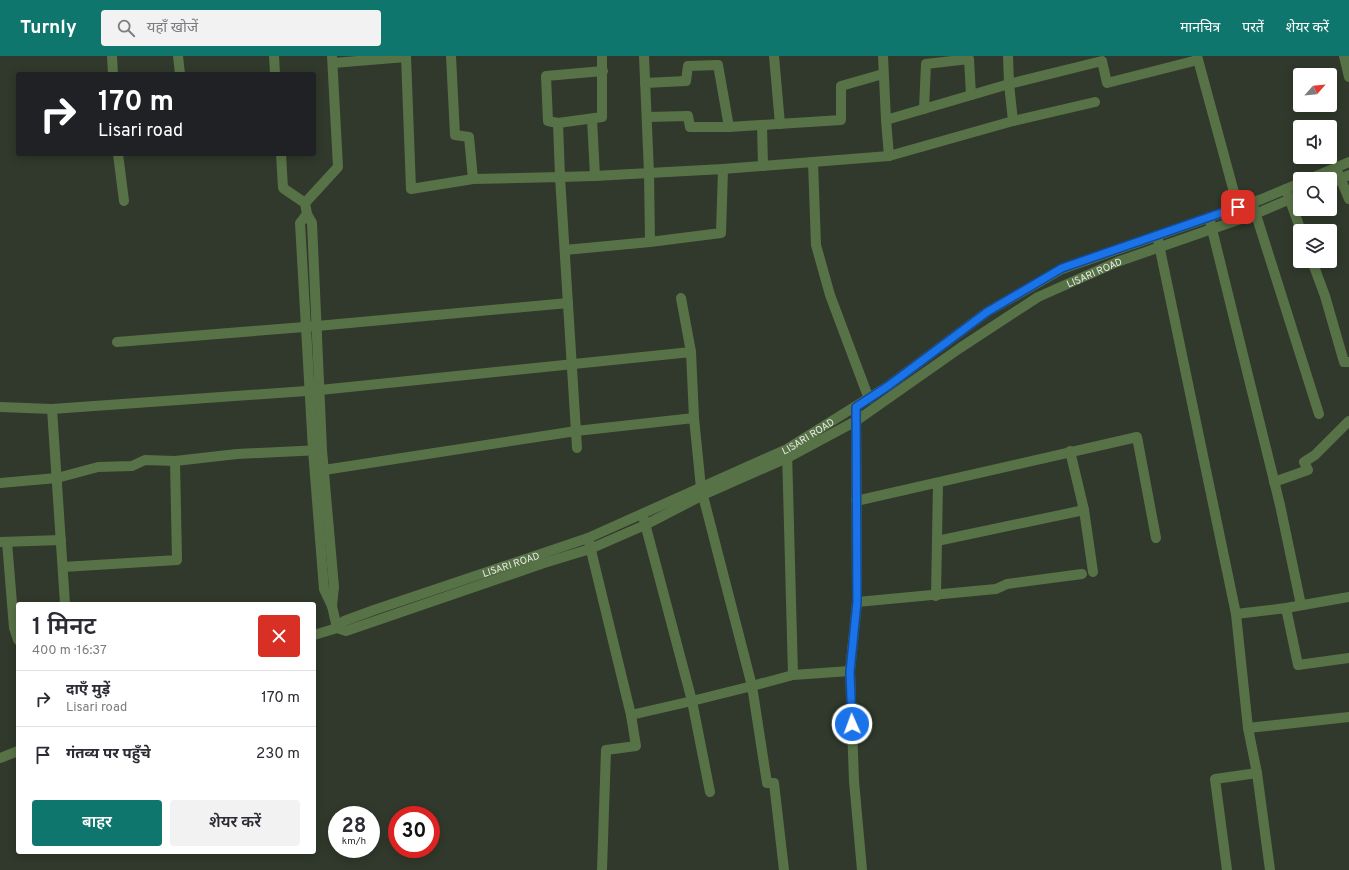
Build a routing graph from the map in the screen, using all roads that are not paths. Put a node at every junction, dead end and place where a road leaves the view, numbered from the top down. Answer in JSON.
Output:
{"nodes":[{"id":1,"x":112,"y":56,"type":"edge"},
{"id":2,"x":178,"y":56,"type":"edge"},
{"id":3,"x":274,"y":56,"type":"edge"},
{"id":4,"x":406,"y":56,"type":"edge"},
{"id":5,"x":451,"y":56,"type":"edge"},
{"id":6,"x":602,"y":56,"type":"edge"},
{"id":7,"x":644,"y":56,"type":"edge"},
{"id":8,"x":774,"y":56,"type":"edge"},
{"id":9,"x":883,"y":56,"type":"edge"},
{"id":10,"x":1008,"y":56,"type":"edge"},
{"id":11,"x":1344,"y":56,"type":"edge"},
{"id":12,"x":1197,"y":58,"type":"edge"},
{"id":13,"x":333,"y":59,"type":"edge"},
{"id":14,"x":603,"y":71,"type":"junction"},
{"id":15,"x":113,"y":72,"type":"edge"},
{"id":16,"x":180,"y":72,"type":"edge"},
{"id":17,"x":275,"y":72,"type":"edge"},
{"id":18,"x":884,"y":74,"type":"junction"},
{"id":19,"x":1349,"y":77,"type":"edge"},
{"id":20,"x":645,"y":83,"type":"junction"},
{"id":21,"x":1009,"y":84,"type":"junction"},
{"id":22,"x":971,"y":95,"type":"junction"},
{"id":23,"x":1095,"y":102,"type":"dead end"},
{"id":24,"x":924,"y":109,"type":"junction"},
{"id":25,"x":646,"y":117,"type":"junction"},
{"id":26,"x":592,"y":118,"type":"junction"},
{"id":27,"x":886,"y":120,"type":"junction"},
{"id":28,"x":1013,"y":121,"type":"junction"},
{"id":29,"x":558,"y":122,"type":"junction"},
{"id":30,"x":780,"y":124,"type":"junction"},
{"id":31,"x":762,"y":125,"type":"junction"},
{"id":32,"x":729,"y":127,"type":"junction"},
{"id":33,"x":118,"y":156,"type":"edge"},
{"id":34,"x":281,"y":156,"type":"edge"},
{"id":35,"x":889,"y":156,"type":"junction"},
{"id":36,"x":813,"y":162,"type":"junction"},
{"id":37,"x":1349,"y":162,"type":"edge"},
{"id":38,"x":763,"y":166,"type":"junction"},
{"id":39,"x":1336,"y":168,"type":"junction"},
{"id":40,"x":723,"y":169,"type":"junction"},
{"id":41,"x":1326,"y":172,"type":"edge"},
{"id":42,"x":649,"y":173,"type":"junction"},
{"id":43,"x":596,"y":176,"type":"junction"},
{"id":44,"x":560,"y":177,"type":"junction"},
{"id":45,"x":1345,"y":177,"type":"edge"},
{"id":46,"x":473,"y":179,"type":"junction"},
{"id":47,"x":1293,"y":186,"type":"edge"},
{"id":48,"x":1286,"y":189,"type":"junction"},
{"id":49,"x":1293,"y":198,"type":"edge"},
{"id":50,"x":1290,"y":199,"type":"junction"},
{"id":51,"x":1349,"y":199,"type":"edge"},
{"id":52,"x":124,"y":201,"type":"dead end"},
{"id":53,"x":1252,"y":202,"type":"junction"},
{"id":54,"x":305,"y":203,"type":"junction"},
{"id":55,"x":1238,"y":207,"type":"junction"},
{"id":56,"x":307,"y":214,"type":"junction"},
{"id":57,"x":1255,"y":214,"type":"junction"},
{"id":58,"x":1209,"y":217,"type":"junction"},
{"id":59,"x":1299,"y":224,"type":"edge"},
{"id":60,"x":1212,"y":230,"type":"junction"},
{"id":61,"x":1157,"y":236,"type":"junction"},
{"id":62,"x":312,"y":238,"type":"junction"},
{"id":63,"x":301,"y":239,"type":"junction"},
{"id":64,"x":650,"y":242,"type":"junction"},
{"id":65,"x":1159,"y":246,"type":"junction"},
{"id":66,"x":565,"y":250,"type":"junction"},
{"id":67,"x":1315,"y":268,"type":"edge"},
{"id":68,"x":314,"y":272,"type":"junction"},
{"id":69,"x":303,"y":273,"type":"junction"},
{"id":70,"x":681,"y":298,"type":"dead end"},
{"id":71,"x":568,"y":303,"type":"junction"},
{"id":72,"x":317,"y":326,"type":"junction"},
{"id":73,"x":306,"y":327,"type":"junction"},
{"id":74,"x":118,"y":342,"type":"dead end"},
{"id":75,"x":691,"y":352,"type":"junction"},
{"id":76,"x":1349,"y":362,"type":"edge"},
{"id":77,"x":572,"y":365,"type":"junction"},
{"id":78,"x":315,"y":391,"type":"junction"},
{"id":79,"x":869,"y":399,"type":"junction"},
{"id":80,"x":0,"y":407,"type":"edge"},
{"id":81,"x":856,"y":407,"type":"junction"},
{"id":82,"x":52,"y":409,"type":"junction"},
{"id":83,"x":1319,"y":414,"type":"dead end"},
{"id":84,"x":694,"y":418,"type":"junction"},
{"id":85,"x":856,"y":421,"type":"junction"},
{"id":86,"x":1349,"y":421,"type":"edge"},
{"id":87,"x":576,"y":431,"type":"junction"},
{"id":88,"x":577,"y":448,"type":"dead end"},
{"id":89,"x":318,"y":450,"type":"junction"},
{"id":90,"x":1070,"y":451,"type":"junction"},
{"id":91,"x":787,"y":453,"type":"junction"},
{"id":92,"x":175,"y":461,"type":"junction"},
{"id":93,"x":324,"y":470,"type":"junction"},
{"id":94,"x":57,"y":478,"type":"junction"},
{"id":95,"x":1274,"y":482,"type":"junction"},
{"id":96,"x":0,"y":483,"type":"edge"},
{"id":97,"x":938,"y":483,"type":"junction"},
{"id":98,"x":702,"y":492,"type":"junction"},
{"id":99,"x":856,"y":501,"type":"junction"},
{"id":100,"x":1084,"y":510,"type":"junction"},
{"id":101,"x":643,"y":514,"type":"junction"},
{"id":102,"x":645,"y":525,"type":"junction"},
{"id":103,"x":588,"y":538,"type":"junction"},
{"id":104,"x":1156,"y":538,"type":"dead end"},
{"id":105,"x":61,"y":540,"type":"junction"},
{"id":106,"x":937,"y":541,"type":"junction"},
{"id":107,"x":3,"y":542,"type":"edge"},
{"id":108,"x":325,"y":543,"type":"junction"},
{"id":109,"x":590,"y":549,"type":"junction"},
{"id":110,"x":63,"y":567,"type":"junction"},
{"id":111,"x":1092,"y":572,"type":"dead end"},
{"id":112,"x":1082,"y":574,"type":"dead end"},
{"id":113,"x":936,"y":596,"type":"junction"},
{"id":114,"x":1349,"y":597,"type":"edge"},
{"id":115,"x":65,"y":602,"type":"edge"},
{"id":116,"x":857,"y":602,"type":"junction"},
{"id":117,"x":1301,"y":605,"type":"junction"},
{"id":118,"x":1286,"y":608,"type":"junction"},
{"id":119,"x":1236,"y":614,"type":"junction"},
{"id":120,"x":337,"y":628,"type":"junction"},
{"id":121,"x":16,"y":634,"type":"edge"},
{"id":122,"x":316,"y":634,"type":"edge"},
{"id":123,"x":1349,"y":658,"type":"edge"},
{"id":124,"x":850,"y":672,"type":"junction"},
{"id":125,"x":794,"y":675,"type":"junction"},
{"id":126,"x":752,"y":686,"type":"junction"},
{"id":127,"x":692,"y":701,"type":"junction"},
{"id":128,"x":631,"y":715,"type":"junction"},
{"id":129,"x":1349,"y":717,"type":"edge"},
{"id":130,"x":1248,"y":728,"type":"junction"},
{"id":131,"x":16,"y":752,"type":"edge"},
{"id":132,"x":0,"y":758,"type":"edge"},
{"id":133,"x":1257,"y":773,"type":"junction"},
{"id":134,"x":710,"y":792,"type":"dead end"},
{"id":135,"x":602,"y":870,"type":"edge"},
{"id":136,"x":784,"y":870,"type":"edge"},
{"id":137,"x":862,"y":870,"type":"edge"},
{"id":138,"x":1227,"y":870,"type":"edge"},
{"id":139,"x":1270,"y":870,"type":"edge"}],
"edges":[{"from":1,"to":15,"type":"street"},
{"from":2,"to":16,"type":"street"},
{"from":3,"to":17,"type":"street"},
{"from":4,"to":13,"type":"street"},
{"from":4,"to":46,"type":"street"},
{"from":5,"to":46,"type":"street"},
{"from":6,"to":14,"type":"street"},
{"from":7,"to":20,"type":"street"},
{"from":8,"to":30,"type":"street"},
{"from":9,"to":18,"type":"street"},
{"from":10,"to":21,"type":"street"},
{"from":11,"to":19,"type":"street"},
{"from":12,"to":21,"type":"street"},
{"from":12,"to":55,"type":"street"},
{"from":13,"to":54,"type":"street"},
{"from":14,"to":26,"type":"street"},
{"from":14,"to":29,"type":"street"},
{"from":18,"to":27,"type":"street"},
{"from":18,"to":30,"type":"street"},
{"from":20,"to":25,"type":"street"},
{"from":20,"to":32,"type":"street"},
{"from":21,"to":22,"type":"street"},
{"from":21,"to":28,"type":"street"},
{"from":22,"to":24,"type":"street"},
{"from":22,"to":24,"type":"street"},
{"from":23,"to":28,"type":"street"},
{"from":24,"to":27,"type":"street"},
{"from":25,"to":32,"type":"street"},
{"from":25,"to":42,"type":"street"},
{"from":26,"to":29,"type":"street"},
{"from":26,"to":43,"type":"street"},
{"from":27,"to":35,"type":"street"},
{"from":28,"to":35,"type":"street"},
{"from":29,"to":44,"type":"street"},
{"from":30,"to":31,"type":"street"},
{"from":31,"to":32,"type":"street"},
{"from":31,"to":38,"type":"street"},
{"from":33,"to":52,"type":"street"},
{"from":34,"to":54,"type":"street"},
{"from":35,"to":36,"type":"street"},
{"from":36,"to":38,"type":"street"},
{"from":36,"to":79,"type":"street"},
{"from":37,"to":39,"type":"street"},
{"from":38,"to":40,"type":"street"},
{"from":39,"to":41,"type":"street"},
{"from":39,"to":45,"type":"street"},
{"from":40,"to":42,"type":"street"},
{"from":40,"to":64,"type":"street"},
{"from":42,"to":43,"type":"street"},
{"from":42,"to":64,"type":"street"},
{"from":43,"to":44,"type":"street"},
{"from":44,"to":46,"type":"street"},
{"from":44,"to":66,"type":"street"},
{"from":45,"to":51,"type":"street"},
{"from":47,"to":48,"type":"street","name":"LISARI ROAD"},
{"from":48,"to":50,"type":"street"},
{"from":48,"to":53,"type":"street","name":"LISARI ROAD"},
{"from":49,"to":50,"type":"street","name":"LISARI ROAD"},
{"from":50,"to":57,"type":"street","name":"LISARI ROAD"},
{"from":50,"to":59,"type":"street"},
{"from":53,"to":55,"type":"street","name":"LISARI ROAD"},
{"from":53,"to":57,"type":"street"},
{"from":54,"to":56,"type":"street"},
{"from":55,"to":58,"type":"street","name":"LISARI ROAD"},
{"from":56,"to":62,"type":"street"},
{"from":56,"to":63,"type":"street"},
{"from":57,"to":60,"type":"street","name":"LISARI ROAD"},
{"from":57,"to":83,"type":"street"},
{"from":58,"to":60,"type":"street"},
{"from":58,"to":61,"type":"street","name":"LISARI ROAD"},
{"from":60,"to":65,"type":"street","name":"LISARI ROAD"},
{"from":60,"to":95,"type":"street"},
{"from":61,"to":65,"type":"street"},
{"from":61,"to":79,"type":"street","name":"LISARI ROAD"},
{"from":62,"to":63,"type":"street"},
{"from":62,"to":68,"type":"street"},
{"from":63,"to":69,"type":"street"},
{"from":64,"to":66,"type":"street"},
{"from":65,"to":85,"type":"street","name":"LISARI ROAD"},
{"from":65,"to":119,"type":"street"},
{"from":66,"to":71,"type":"street"},
{"from":67,"to":76,"type":"street"},
{"from":68,"to":69,"type":"street"},
{"from":68,"to":72,"type":"street"},
{"from":69,"to":73,"type":"street"},
{"from":70,"to":75,"type":"street"},
{"from":71,"to":72,"type":"street"},
{"from":71,"to":77,"type":"street"},
{"from":72,"to":73,"type":"street"},
{"from":72,"to":78,"type":"street"},
{"from":73,"to":74,"type":"street"},
{"from":73,"to":78,"type":"street"},
{"from":75,"to":77,"type":"street"},
{"from":75,"to":84,"type":"street"},
{"from":77,"to":78,"type":"street"},
{"from":77,"to":87,"type":"street"},
{"from":78,"to":82,"type":"street"},
{"from":78,"to":89,"type":"street"},
{"from":79,"to":81,"type":"street","name":"LISARI ROAD"},
{"from":80,"to":82,"type":"street"},
{"from":81,"to":85,"type":"street"},
{"from":81,"to":91,"type":"street","name":"LISARI ROAD"},
{"from":82,"to":94,"type":"street"},
{"from":84,"to":87,"type":"street"},
{"from":84,"to":98,"type":"street"},
{"from":85,"to":91,"type":"street","name":"LISARI ROAD"},
{"from":85,"to":99,"type":"street"},
{"from":86,"to":95,"type":"street"},
{"from":87,"to":88,"type":"street"},
{"from":87,"to":93,"type":"street"},
{"from":89,"to":92,"type":"street"},
{"from":89,"to":93,"type":"street"},
{"from":89,"to":108,"type":"street"},
{"from":90,"to":97,"type":"street"},
{"from":90,"to":100,"type":"street"},
{"from":90,"to":104,"type":"street"},
{"from":91,"to":98,"type":"street","name":"LISARI ROAD"},
{"from":91,"to":125,"type":"street"},
{"from":92,"to":94,"type":"street"},
{"from":92,"to":110,"type":"street"},
{"from":93,"to":108,"type":"street"},
{"from":94,"to":96,"type":"street"},
{"from":94,"to":105,"type":"street"},
{"from":95,"to":117,"type":"street"},
{"from":97,"to":99,"type":"street"},
{"from":97,"to":106,"type":"street"},
{"from":98,"to":101,"type":"street","name":"LISARI ROAD"},
{"from":98,"to":102,"type":"street","name":"LISARI ROAD"},
{"from":98,"to":126,"type":"street"},
{"from":99,"to":116,"type":"street"},
{"from":100,"to":106,"type":"street"},
{"from":100,"to":111,"type":"street"},
{"from":101,"to":102,"type":"street"},
{"from":101,"to":103,"type":"street","name":"LISARI ROAD"},
{"from":102,"to":109,"type":"street","name":"LISARI ROAD"},
{"from":102,"to":127,"type":"street"},
{"from":103,"to":109,"type":"street"},
{"from":103,"to":120,"type":"street","name":"LISARI ROAD"},
{"from":105,"to":107,"type":"street"},
{"from":105,"to":110,"type":"street"},
{"from":106,"to":113,"type":"street"},
{"from":107,"to":121,"type":"street"},
{"from":108,"to":120,"type":"street"},
{"from":109,"to":120,"type":"street","name":"LISARI ROAD"},
{"from":109,"to":128,"type":"street"},
{"from":110,"to":115,"type":"street"},
{"from":112,"to":113,"type":"street"},
{"from":113,"to":116,"type":"street"},
{"from":114,"to":117,"type":"street"},
{"from":116,"to":124,"type":"street"},
{"from":117,"to":118,"type":"street"},
{"from":118,"to":119,"type":"street"},
{"from":118,"to":123,"type":"street"},
{"from":119,"to":130,"type":"street"},
{"from":120,"to":122,"type":"street","name":"LISARI ROAD"},
{"from":124,"to":125,"type":"street"},
{"from":124,"to":137,"type":"street"},
{"from":125,"to":126,"type":"street"},
{"from":126,"to":127,"type":"street"},
{"from":126,"to":136,"type":"street"},
{"from":127,"to":128,"type":"street"},
{"from":127,"to":134,"type":"street"},
{"from":128,"to":135,"type":"street"},
{"from":129,"to":130,"type":"street"},
{"from":130,"to":133,"type":"street"},
{"from":131,"to":132,"type":"street"},
{"from":133,"to":138,"type":"street"},
{"from":133,"to":139,"type":"street"}]}
